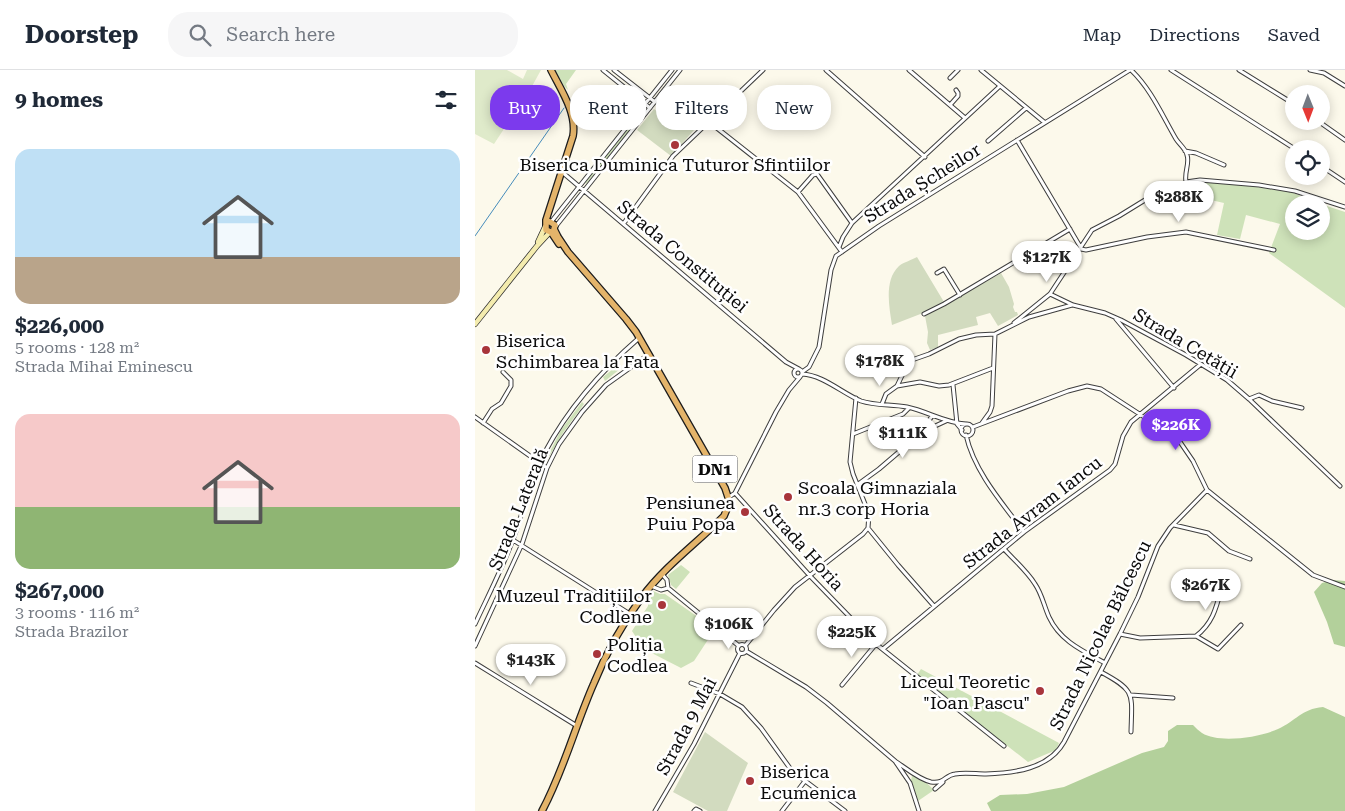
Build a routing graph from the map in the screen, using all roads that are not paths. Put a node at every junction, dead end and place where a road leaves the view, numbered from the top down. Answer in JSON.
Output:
{"nodes":[{"id":1,"x":551,"y":70,"type":"edge"},
{"id":2,"x":614,"y":70,"type":"edge"},
{"id":3,"x":672,"y":70,"type":"edge"},
{"id":4,"x":680,"y":70,"type":"edge"},
{"id":5,"x":763,"y":70,"type":"edge"},
{"id":6,"x":826,"y":70,"type":"edge"},
{"id":7,"x":909,"y":70,"type":"edge"},
{"id":8,"x":957,"y":70,"type":"edge"},
{"id":9,"x":981,"y":70,"type":"edge"},
{"id":10,"x":1130,"y":70,"type":"edge"},
{"id":11,"x":1171,"y":70,"type":"edge"},
{"id":12,"x":1239,"y":70,"type":"edge"},
{"id":13,"x":1311,"y":70,"type":"edge"},
{"id":14,"x":605,"y":71,"type":"edge"},
{"id":15,"x":950,"y":78,"type":"dead end"},
{"id":16,"x":622,"y":85,"type":"edge"},
{"id":17,"x":668,"y":85,"type":"edge"},
{"id":18,"x":747,"y":85,"type":"edge"},
{"id":19,"x":1000,"y":86,"type":"junction"},
{"id":20,"x":1345,"y":86,"type":"edge"},
{"id":21,"x":956,"y":90,"type":"dead end"},
{"id":22,"x":650,"y":98,"type":"junction"},
{"id":23,"x":1285,"y":98,"type":"edge"},
{"id":24,"x":655,"y":102,"type":"joint"},
{"id":25,"x":646,"y":103,"type":"edge"},
{"id":26,"x":646,"y":105,"type":"edge"},
{"id":27,"x":950,"y":105,"type":"junction"},
{"id":28,"x":651,"y":108,"type":"junction"},
{"id":29,"x":1026,"y":108,"type":"junction"},
{"id":30,"x":965,"y":118,"type":"junction"},
{"id":31,"x":1044,"y":123,"type":"junction"},
{"id":32,"x":1330,"y":129,"type":"edge"},
{"id":33,"x":624,"y":130,"type":"edge"},
{"id":34,"x":699,"y":130,"type":"edge"},
{"id":35,"x":719,"y":130,"type":"edge"},
{"id":36,"x":1017,"y":140,"type":"junction"},
{"id":37,"x":1345,"y":140,"type":"edge"},
{"id":38,"x":987,"y":141,"type":"dead end"},
{"id":39,"x":1285,"y":143,"type":"edge"},
{"id":40,"x":1185,"y":151,"type":"junction"},
{"id":41,"x":925,"y":157,"type":"junction"},
{"id":42,"x":1224,"y":165,"type":"dead end"},
{"id":43,"x":561,"y":172,"type":"junction"},
{"id":44,"x":1330,"y":172,"type":"edge"},
{"id":45,"x":1186,"y":182,"type":"junction"},
{"id":46,"x":1345,"y":182,"type":"edge"},
{"id":47,"x":579,"y":186,"type":"junction"},
{"id":48,"x":584,"y":190,"type":"junction"},
{"id":49,"x":798,"y":192,"type":"junction"},
{"id":50,"x":1345,"y":207,"type":"edge"},
{"id":51,"x":624,"y":223,"type":"junction"},
{"id":52,"x":852,"y":223,"type":"junction"},
{"id":53,"x":550,"y":227,"type":"junction"},
{"id":54,"x":1070,"y":229,"type":"junction"},
{"id":55,"x":839,"y":248,"type":"junction"},
{"id":56,"x":1081,"y":249,"type":"junction"},
{"id":57,"x":1273,"y":250,"type":"dead end"},
{"id":58,"x":842,"y":252,"type":"junction"},
{"id":59,"x":836,"y":256,"type":"junction"},
{"id":60,"x":937,"y":273,"type":"dead end"},
{"id":61,"x":1050,"y":294,"type":"junction"},
{"id":62,"x":960,"y":295,"type":"junction"},
{"id":63,"x":1073,"y":305,"type":"junction"},
{"id":64,"x":924,"y":314,"type":"dead end"},
{"id":65,"x":1115,"y":317,"type":"junction"},
{"id":66,"x":1014,"y":323,"type":"junction"},
{"id":67,"x":475,"y":324,"type":"edge"},
{"id":68,"x":995,"y":334,"type":"junction"},
{"id":69,"x":639,"y":338,"type":"junction"},
{"id":70,"x":648,"y":355,"type":"junction"},
{"id":71,"x":787,"y":362,"type":"junction"},
{"id":72,"x":1201,"y":364,"type":"junction"},
{"id":73,"x":993,"y":368,"type":"junction"},
{"id":74,"x":503,"y":372,"type":"dead end"},
{"id":75,"x":800,"y":373,"type":"junction"},
{"id":76,"x":794,"y":374,"type":"junction"},
{"id":77,"x":953,"y":384,"type":"junction"},
{"id":78,"x":897,"y":386,"type":"junction"},
{"id":79,"x":791,"y":387,"type":"junction"},
{"id":80,"x":1174,"y":388,"type":"junction"},
{"id":81,"x":856,"y":398,"type":"junction"},
{"id":82,"x":1249,"y":399,"type":"junction"},
{"id":83,"x":882,"y":404,"type":"junction"},
{"id":84,"x":910,"y":407,"type":"junction"},
{"id":85,"x":1301,"y":408,"type":"dead end"},
{"id":86,"x":1140,"y":415,"type":"junction"},
{"id":87,"x":932,"y":416,"type":"junction"},
{"id":88,"x":475,"y":417,"type":"edge"},
{"id":89,"x":947,"y":420,"type":"junction"},
{"id":90,"x":483,"y":422,"type":"junction"},
{"id":91,"x":957,"y":424,"type":"junction"},
{"id":92,"x":966,"y":424,"type":"junction"},
{"id":93,"x":981,"y":425,"type":"junction"},
{"id":94,"x":973,"y":427,"type":"junction"},
{"id":95,"x":962,"y":430,"type":"junction"},
{"id":96,"x":853,"y":434,"type":"junction"},
{"id":97,"x":920,"y":434,"type":"junction"},
{"id":98,"x":966,"y":435,"type":"junction"},
{"id":99,"x":539,"y":463,"type":"junction"},
{"id":100,"x":547,"y":468,"type":"junction"},
{"id":101,"x":857,"y":485,"type":"junction"},
{"id":102,"x":1340,"y":486,"type":"dead end"},
{"id":103,"x":1207,"y":490,"type":"junction"},
{"id":104,"x":735,"y":493,"type":"junction"},
{"id":105,"x":728,"y":497,"type":"junction"},
{"id":106,"x":1174,"y":525,"type":"junction"},
{"id":107,"x":868,"y":528,"type":"junction"},
{"id":108,"x":1023,"y":532,"type":"junction"},
{"id":109,"x":513,"y":540,"type":"junction"},
{"id":110,"x":522,"y":544,"type":"junction"},
{"id":111,"x":1004,"y":549,"type":"junction"},
{"id":112,"x":1249,"y":558,"type":"dead end"},
{"id":113,"x":663,"y":574,"type":"junction"},
{"id":114,"x":809,"y":575,"type":"junction"},
{"id":115,"x":651,"y":586,"type":"junction"},
{"id":116,"x":668,"y":588,"type":"junction"},
{"id":117,"x":1345,"y":588,"type":"edge"},
{"id":118,"x":1221,"y":590,"type":"dead end"},
{"id":119,"x":934,"y":606,"type":"junction"},
{"id":120,"x":630,"y":614,"type":"junction"},
{"id":121,"x":475,"y":624,"type":"edge"},
{"id":122,"x":1241,"y":625,"type":"dead end"},
{"id":123,"x":1120,"y":634,"type":"junction"},
{"id":124,"x":1196,"y":636,"type":"junction"},
{"id":125,"x":876,"y":644,"type":"junction"},
{"id":126,"x":475,"y":646,"type":"edge"},
{"id":127,"x":739,"y":646,"type":"junction"},
{"id":128,"x":745,"y":646,"type":"junction"},
{"id":129,"x":883,"y":650,"type":"junction"},
{"id":130,"x":746,"y":652,"type":"junction"},
{"id":131,"x":740,"y":653,"type":"junction"},
{"id":132,"x":475,"y":663,"type":"edge"},
{"id":133,"x":1105,"y":663,"type":"junction"},
{"id":134,"x":1101,"y":672,"type":"junction"},
{"id":135,"x":691,"y":683,"type":"dead end"},
{"id":136,"x":842,"y":685,"type":"dead end"},
{"id":137,"x":720,"y":694,"type":"junction"},
{"id":138,"x":1131,"y":695,"type":"junction"},
{"id":139,"x":1173,"y":698,"type":"dead end"},
{"id":140,"x":578,"y":726,"type":"junction"},
{"id":141,"x":1131,"y":732,"type":"dead end"},
{"id":142,"x":1004,"y":746,"type":"dead end"},
{"id":143,"x":895,"y":761,"type":"junction"},
{"id":144,"x":805,"y":781,"type":"junction"},
{"id":145,"x":943,"y":781,"type":"junction"},
{"id":146,"x":935,"y":789,"type":"dead end"},
{"id":147,"x":541,"y":811,"type":"edge"},
{"id":148,"x":655,"y":811,"type":"edge"},
{"id":149,"x":694,"y":811,"type":"edge"},
{"id":150,"x":700,"y":811,"type":"edge"},
{"id":151,"x":782,"y":811,"type":"edge"},
{"id":152,"x":845,"y":811,"type":"edge"},
{"id":153,"x":919,"y":811,"type":"edge"}],
"edges":[{"from":1,"to":43,"type":"highway"},
{"from":2,"to":22,"type":"street"},
{"from":3,"to":22,"type":"street"},
{"from":4,"to":17,"type":"street"},
{"from":5,"to":18,"type":"street"},
{"from":6,"to":41,"type":"street"},
{"from":7,"to":27,"type":"street"},
{"from":8,"to":15,"type":"street"},
{"from":9,"to":19,"type":"street"},
{"from":10,"to":31,"type":"street","name":"Strada Șcheilor"},
{"from":10,"to":40,"type":"street"},
{"from":11,"to":39,"type":"street"},
{"from":12,"to":23,"type":"street"},
{"from":13,"to":20,"type":"street"},
{"from":14,"to":16,"type":"street"},
{"from":19,"to":29,"type":"street"},
{"from":19,"to":30,"type":"street"},
{"from":21,"to":27,"type":"street"},
{"from":22,"to":24,"type":"street"},
{"from":22,"to":25,"type":"street"},
{"from":24,"to":28,"type":"street"},
{"from":26,"to":28,"type":"street"},
{"from":27,"to":30,"type":"street"},
{"from":28,"to":48,"type":"street"},
{"from":29,"to":31,"type":"street"},
{"from":29,"to":38,"type":"street"},
{"from":30,"to":41,"type":"street"},
{"from":31,"to":36,"type":"street","name":"Strada Șcheilor"},
{"from":32,"to":37,"type":"street"},
{"from":33,"to":47,"type":"street"},
{"from":34,"to":51,"type":"street"},
{"from":35,"to":49,"type":"street"},
{"from":36,"to":54,"type":"street"},
{"from":36,"to":58,"type":"street","name":"Strada Șcheilor"},
{"from":40,"to":42,"type":"street"},
{"from":40,"to":45,"type":"street"},
{"from":41,"to":52,"type":"street"},
{"from":43,"to":47,"type":"street","name":"Strada Constituției"},
{"from":43,"to":53,"type":"highway"},
{"from":44,"to":46,"type":"street"},
{"from":45,"to":50,"type":"street"},
{"from":45,"to":56,"type":"street"},
{"from":47,"to":48,"type":"street","name":"Strada Constituției"},
{"from":47,"to":53,"type":"street"},
{"from":48,"to":51,"type":"street","name":"Strada Constituției"},
{"from":48,"to":53,"type":"street"},
{"from":49,"to":52,"type":"street"},
{"from":49,"to":55,"type":"street"},
{"from":51,"to":71,"type":"street","name":"Strada Constituției"},
{"from":52,"to":55,"type":"street"},
{"from":53,"to":67,"type":"main road"},
{"from":53,"to":69,"type":"highway","number":"DN1"},
{"from":54,"to":56,"type":"street"},
{"from":54,"to":62,"type":"street"},
{"from":55,"to":58,"type":"street"},
{"from":55,"to":59,"type":"street"},
{"from":56,"to":57,"type":"street"},
{"from":56,"to":61,"type":"street"},
{"from":58,"to":59,"type":"street","name":"Strada Șcheilor"},
{"from":59,"to":75,"type":"street"},
{"from":60,"to":62,"type":"street"},
{"from":61,"to":63,"type":"street","name":"Strada Cetății"},
{"from":61,"to":66,"type":"street"},
{"from":62,"to":64,"type":"street"},
{"from":63,"to":65,"type":"street","name":"Strada Cetății"},
{"from":63,"to":66,"type":"street","name":"Strada Cetății"},
{"from":65,"to":72,"type":"street","name":"Strada Cetății"},
{"from":65,"to":80,"type":"street"},
{"from":66,"to":68,"type":"street","name":"Strada Cetății"},
{"from":68,"to":73,"type":"street"},
{"from":68,"to":78,"type":"street","name":"Strada Cetății"},
{"from":69,"to":70,"type":"highway","number":"DN1"},
{"from":69,"to":99,"type":"street","name":"Strada Laterală"},
{"from":70,"to":100,"type":"street","name":"Strada Laterală"},
{"from":70,"to":105,"type":"highway","number":"DN1"},
{"from":71,"to":75,"type":"street","name":"Strada Constituției"},
{"from":71,"to":76,"type":"street","name":"Strada Constituției"},
{"from":72,"to":80,"type":"street","name":"Strada Avram Iancu"},
{"from":72,"to":82,"type":"street","name":"Strada Cetății"},
{"from":73,"to":77,"type":"street"},
{"from":73,"to":93,"type":"street"},
{"from":74,"to":90,"type":"street"},
{"from":75,"to":76,"type":"street"},
{"from":75,"to":76,"type":"street"},
{"from":75,"to":79,"type":"street"},
{"from":75,"to":81,"type":"street","name":"Strada Constituției"},
{"from":76,"to":79,"type":"street"},
{"from":77,"to":78,"type":"street"},
{"from":77,"to":91,"type":"street"},
{"from":78,"to":83,"type":"street","name":"Strada Cetății"},
{"from":79,"to":104,"type":"street"},
{"from":80,"to":86,"type":"street","name":"Strada Avram Iancu"},
{"from":81,"to":83,"type":"street","name":"Strada Constituției"},
{"from":81,"to":96,"type":"street"},
{"from":82,"to":85,"type":"street"},
{"from":82,"to":102,"type":"street","name":"Strada Cetății"},
{"from":83,"to":84,"type":"street","name":"Strada Constituției"},
{"from":84,"to":87,"type":"street","name":"Strada Constituției"},
{"from":84,"to":96,"type":"street"},
{"from":86,"to":93,"type":"street"},
{"from":86,"to":103,"type":"street"},
{"from":86,"to":108,"type":"street","name":"Strada Avram Iancu"},
{"from":87,"to":89,"type":"street","name":"Strada Constituției"},
{"from":87,"to":97,"type":"street"},
{"from":88,"to":90,"type":"street"},
{"from":89,"to":91,"type":"street","name":"Strada Constituției"},
{"from":89,"to":97,"type":"street"},
{"from":90,"to":99,"type":"street"},
{"from":91,"to":92,"type":"street","name":"Strada Constituției"},
{"from":91,"to":95,"type":"street","name":"Strada Constituției"},
{"from":92,"to":94,"type":"street"},
{"from":92,"to":95,"type":"street"},
{"from":93,"to":94,"type":"street"},
{"from":94,"to":98,"type":"street"},
{"from":95,"to":98,"type":"street"},
{"from":96,"to":101,"type":"street"},
{"from":97,"to":101,"type":"street"},
{"from":98,"to":108,"type":"street"},
{"from":99,"to":100,"type":"street"},
{"from":99,"to":109,"type":"street","name":"Strada Laterală"},
{"from":100,"to":110,"type":"street","name":"Strada Laterală"},
{"from":101,"to":107,"type":"street"},
{"from":103,"to":106,"type":"street","name":"Strada Nicolae Bălcescu"},
{"from":103,"to":117,"type":"street"},
{"from":104,"to":105,"type":"street"},
{"from":104,"to":114,"type":"street","name":"Strada Horia"},
{"from":105,"to":113,"type":"highway","number":"DN1"},
{"from":106,"to":112,"type":"street"},
{"from":106,"to":123,"type":"street","name":"Strada Nicolae Bălcescu"},
{"from":107,"to":114,"type":"street"},
{"from":107,"to":119,"type":"street"},
{"from":108,"to":111,"type":"street","name":"Strada Avram Iancu"},
{"from":109,"to":110,"type":"street"},
{"from":109,"to":121,"type":"street","name":"Strada Laterală"},
{"from":110,"to":120,"type":"street"},
{"from":110,"to":126,"type":"street","name":"Strada Laterală"},
{"from":111,"to":119,"type":"street","name":"Strada Avram Iancu"},
{"from":111,"to":133,"type":"street"},
{"from":113,"to":115,"type":"highway","number":"DN1"},
{"from":113,"to":116,"type":"street"},
{"from":114,"to":125,"type":"street","name":"Strada Horia"},
{"from":114,"to":128,"type":"street"},
{"from":115,"to":116,"type":"street"},
{"from":115,"to":120,"type":"highway","number":"DN1"},
{"from":116,"to":127,"type":"street"},
{"from":118,"to":124,"type":"street"},
{"from":119,"to":129,"type":"street","name":"Strada Avram Iancu"},
{"from":120,"to":140,"type":"highway","number":"DN1"},
{"from":122,"to":124,"type":"street"},
{"from":123,"to":124,"type":"street"},
{"from":123,"to":133,"type":"street","name":"Strada Nicolae Bălcescu"},
{"from":125,"to":129,"type":"street","name":"Strada Horia"},
{"from":125,"to":136,"type":"street"},
{"from":127,"to":128,"type":"street"},
{"from":127,"to":131,"type":"street"},
{"from":128,"to":130,"type":"street"},
{"from":129,"to":142,"type":"street","name":"Strada Horia"},
{"from":130,"to":131,"type":"street"},
{"from":130,"to":143,"type":"street"},
{"from":131,"to":137,"type":"street","name":"Strada 9 Mai"},
{"from":132,"to":140,"type":"street"},
{"from":133,"to":134,"type":"street","name":"Strada Nicolae Bălcescu"},
{"from":134,"to":138,"type":"street"},
{"from":134,"to":145,"type":"street","name":"Strada Nicolae Bălcescu"},
{"from":135,"to":137,"type":"street"},
{"from":137,"to":144,"type":"street"},
{"from":137,"to":148,"type":"street","name":"Strada 9 Mai"},
{"from":138,"to":139,"type":"street"},
{"from":138,"to":141,"type":"street"},
{"from":140,"to":147,"type":"highway","number":"DN1"},
{"from":143,"to":145,"type":"street","name":"Strada Nicolae Bălcescu"},
{"from":143,"to":153,"type":"street"},
{"from":144,"to":151,"type":"street"},
{"from":144,"to":152,"type":"street"},
{"from":145,"to":146,"type":"street"},
{"from":149,"to":150,"type":"street"}]}
